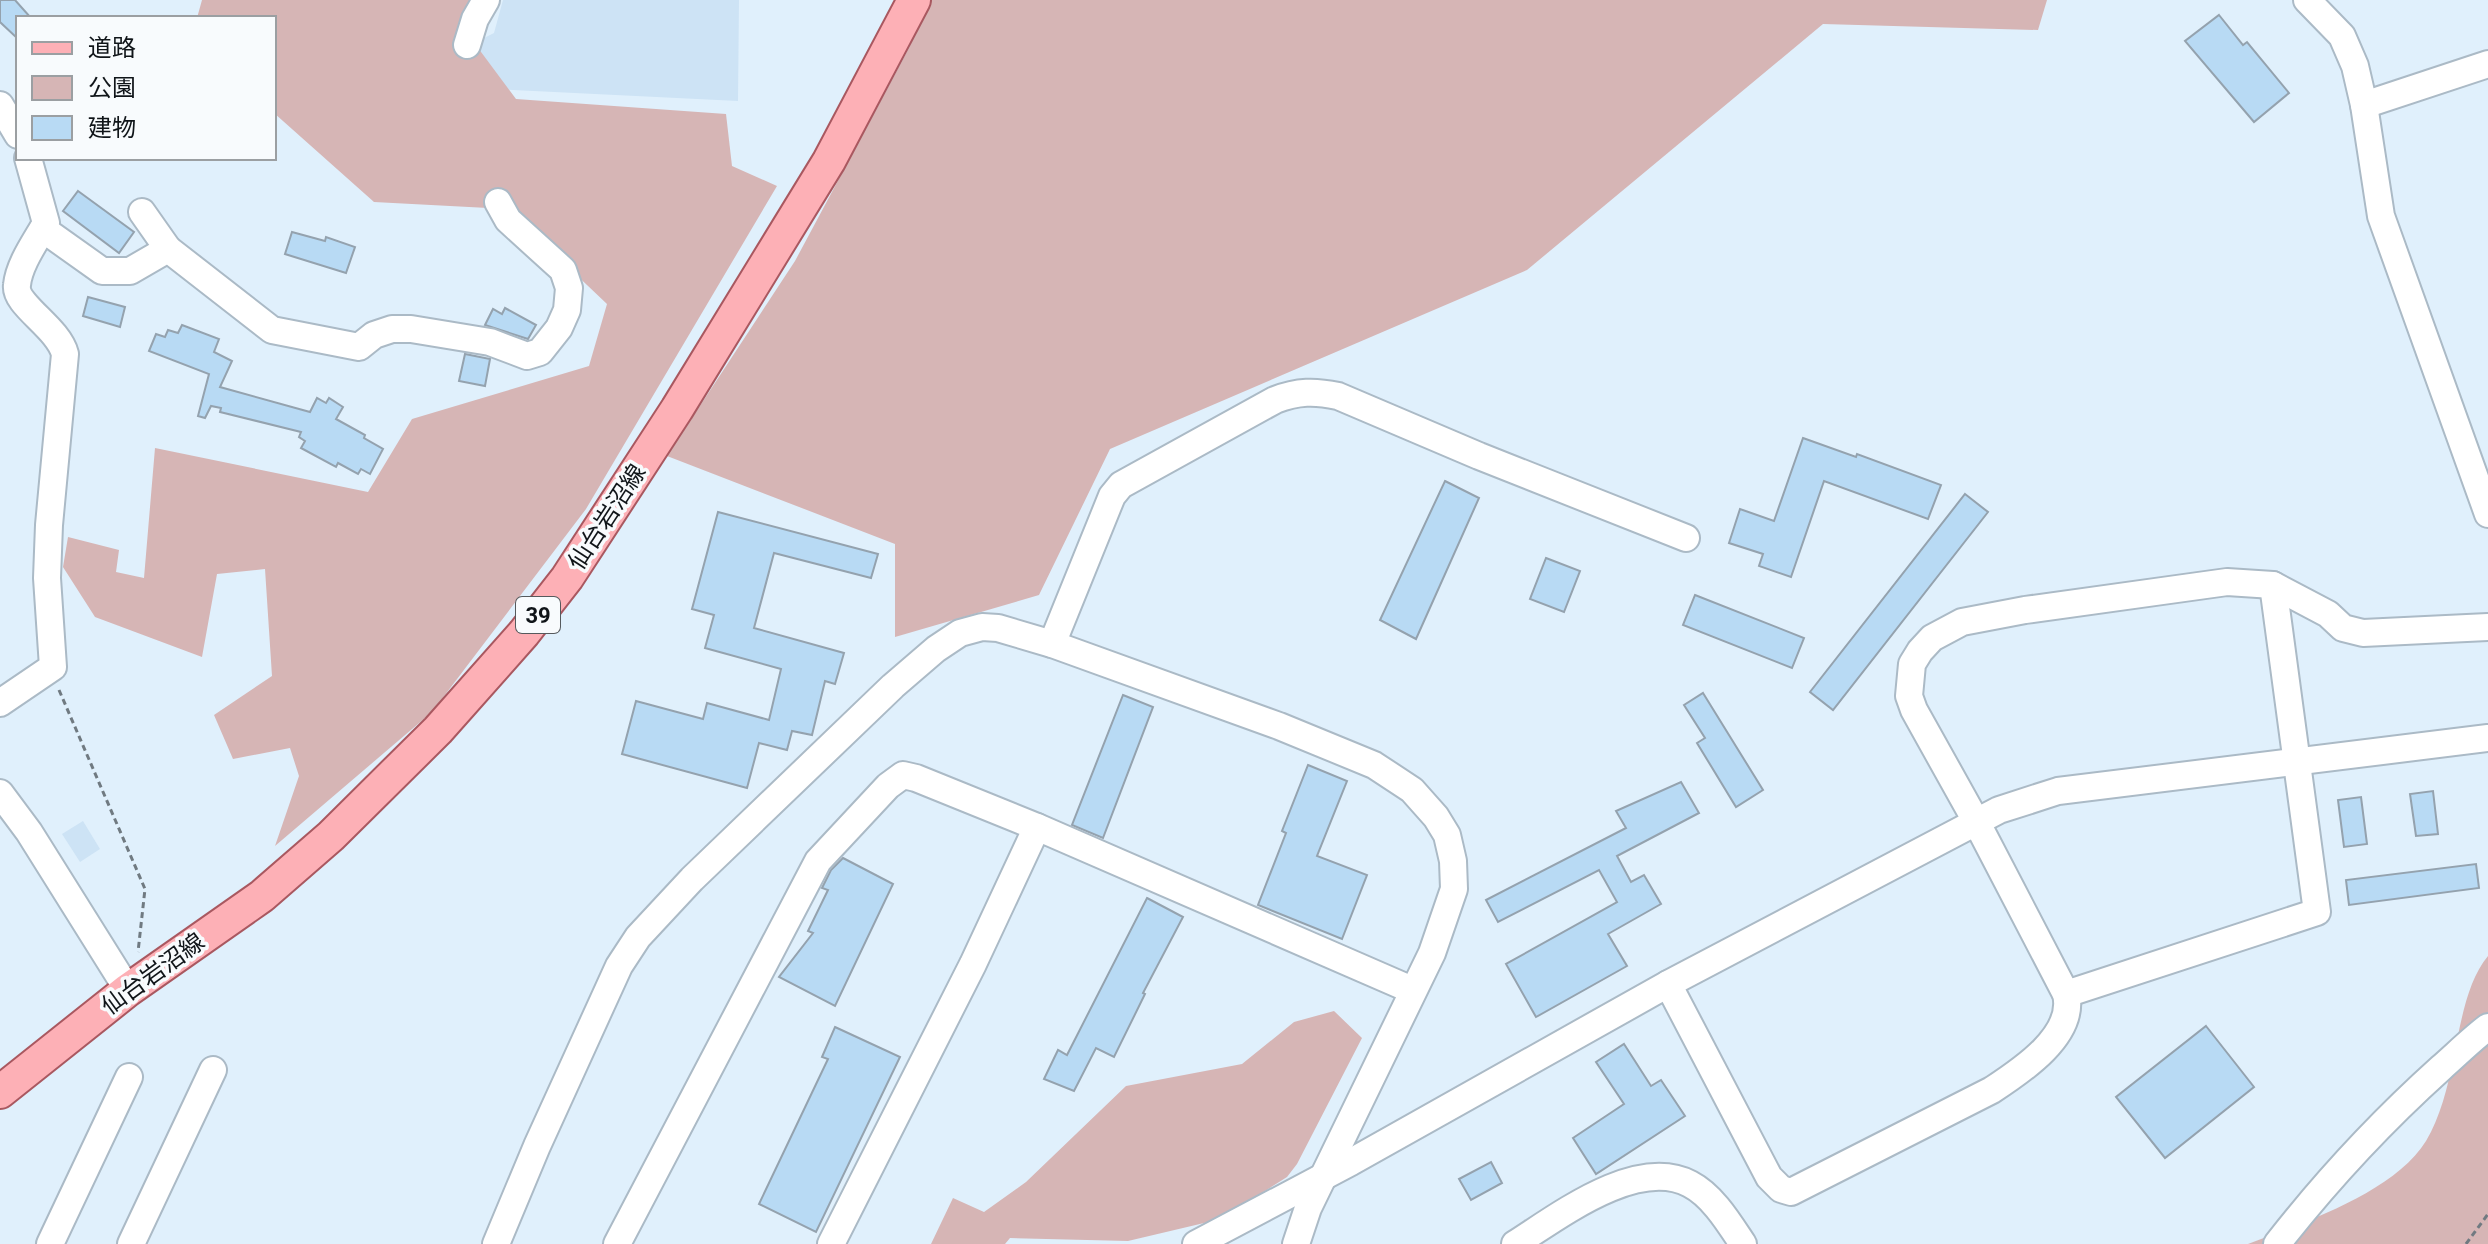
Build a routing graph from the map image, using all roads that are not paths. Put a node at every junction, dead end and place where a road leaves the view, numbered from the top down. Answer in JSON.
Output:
{"nodes":[{"id":1,"x":486,"y":0,"type":"edge"},
{"id":2,"x":914,"y":0,"type":"edge"},
{"id":3,"x":2307,"y":0,"type":"edge"},
{"id":4,"x":467,"y":45,"type":"dead end"},
{"id":5,"x":2488,"y":64,"type":"edge"},
{"id":6,"x":0,"y":105,"type":"edge"},
{"id":7,"x":2364,"y":105,"type":"junction"},
{"id":8,"x":16,"y":132,"type":"edge"},
{"id":9,"x":29,"y":160,"type":"edge"},
{"id":10,"x":498,"y":202,"type":"dead end"},
{"id":11,"x":142,"y":212,"type":"dead end"},
{"id":12,"x":43,"y":229,"type":"junction"},
{"id":13,"x":168,"y":249,"type":"junction"},
{"id":14,"x":2488,"y":514,"type":"edge"},
{"id":15,"x":1686,"y":538,"type":"dead end"},
{"id":16,"x":2273,"y":585,"type":"junction"},
{"id":17,"x":2488,"y":627,"type":"edge"},
{"id":18,"x":1052,"y":644,"type":"junction"},
{"id":19,"x":0,"y":703,"type":"edge"},
{"id":20,"x":2488,"y":738,"type":"edge"},
{"id":21,"x":2298,"y":761,"type":"junction"},
{"id":22,"x":0,"y":793,"type":"edge"},
{"id":23,"x":1977,"y":823,"type":"junction"},
{"id":24,"x":1037,"y":827,"type":"junction"},
{"id":25,"x":1668,"y":984,"type":"junction"},
{"id":26,"x":128,"y":990,"type":"junction"},
{"id":27,"x":1412,"y":990,"type":"junction"},
{"id":28,"x":2066,"y":994,"type":"junction"},
{"id":29,"x":2488,"y":1027,"type":"edge"},
{"id":30,"x":213,"y":1070,"type":"dead end"},
{"id":31,"x":129,"y":1077,"type":"dead end"},
{"id":32,"x":0,"y":1092,"type":"edge"},
{"id":33,"x":1323,"y":1177,"type":"junction"},
{"id":34,"x":50,"y":1244,"type":"edge"},
{"id":35,"x":131,"y":1244,"type":"edge"},
{"id":36,"x":496,"y":1244,"type":"edge"},
{"id":37,"x":617,"y":1244,"type":"edge"},
{"id":38,"x":831,"y":1244,"type":"edge"},
{"id":39,"x":1196,"y":1244,"type":"edge"},
{"id":40,"x":1296,"y":1244,"type":"edge"},
{"id":41,"x":1515,"y":1244,"type":"edge"},
{"id":42,"x":1743,"y":1244,"type":"edge"},
{"id":43,"x":2277,"y":1244,"type":"edge"}],
"edges":[{"from":1,"to":4,"type":"street"},
{"from":2,"to":26,"type":"main road","name":"仙台岩沼線","number":"39"},
{"from":3,"to":7,"type":"street"},
{"from":5,"to":7,"type":"street"},
{"from":6,"to":8,"type":"street"},
{"from":7,"to":14,"type":"street"},
{"from":9,"to":12,"type":"street"},
{"from":10,"to":13,"type":"street"},
{"from":11,"to":13,"type":"street"},
{"from":12,"to":13,"type":"street"},
{"from":12,"to":19,"type":"street"},
{"from":15,"to":18,"type":"street"},
{"from":16,"to":17,"type":"street"},
{"from":16,"to":21,"type":"street"},
{"from":16,"to":23,"type":"street"},
{"from":18,"to":27,"type":"street"},
{"from":18,"to":36,"type":"street"},
{"from":20,"to":21,"type":"street"},
{"from":21,"to":23,"type":"street"},
{"from":21,"to":28,"type":"street"},
{"from":22,"to":26,"type":"street"},
{"from":23,"to":25,"type":"street"},
{"from":23,"to":28,"type":"street"},
{"from":24,"to":27,"type":"street"},
{"from":24,"to":37,"type":"street"},
{"from":24,"to":38,"type":"street"},
{"from":25,"to":28,"type":"street"},
{"from":25,"to":33,"type":"street"},
{"from":26,"to":32,"type":"main road","name":"仙台岩沼線","number":"39"},
{"from":27,"to":33,"type":"street"},
{"from":29,"to":43,"type":"street"},
{"from":30,"to":35,"type":"street"},
{"from":31,"to":34,"type":"street"},
{"from":33,"to":39,"type":"street"},
{"from":33,"to":40,"type":"street"},
{"from":41,"to":42,"type":"street"}]}
